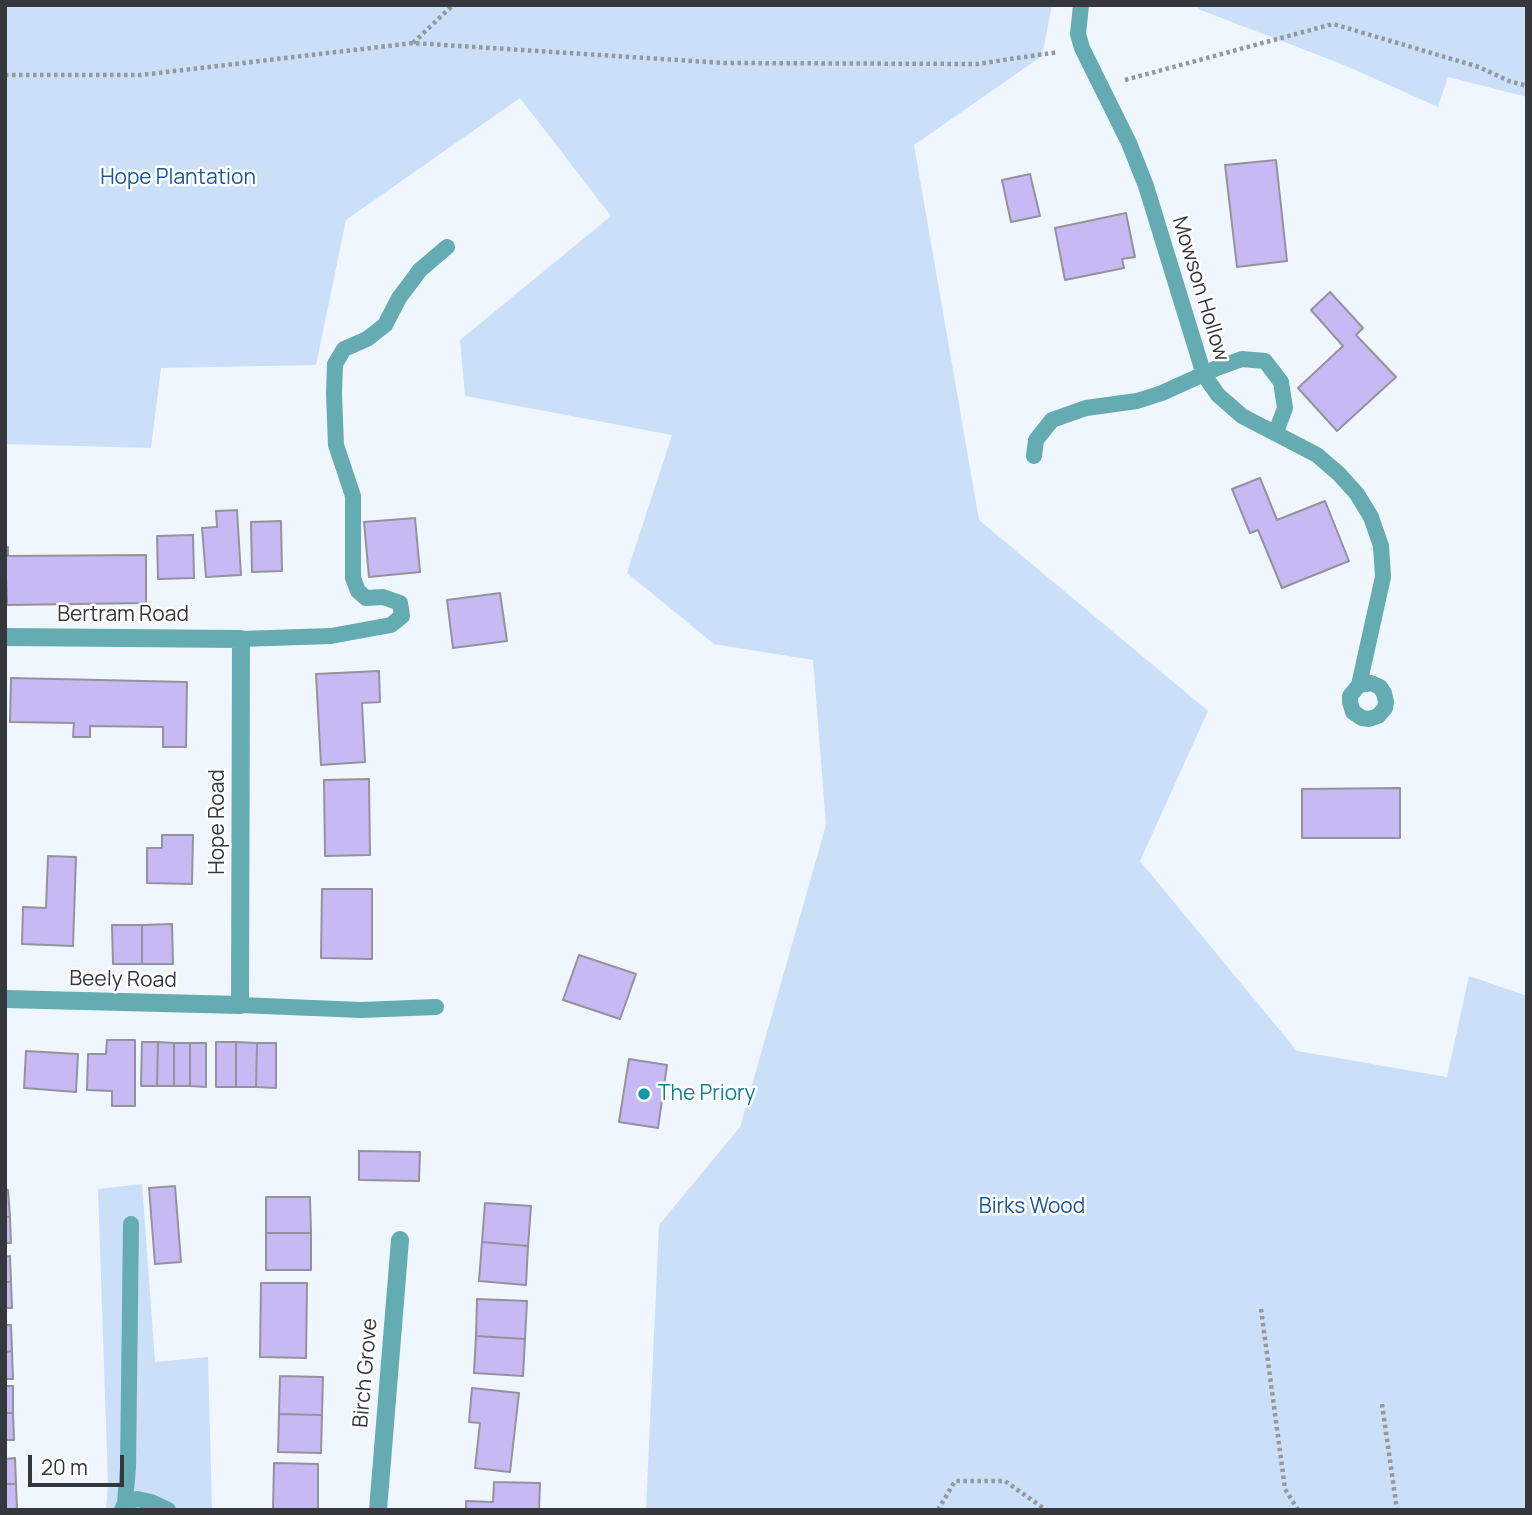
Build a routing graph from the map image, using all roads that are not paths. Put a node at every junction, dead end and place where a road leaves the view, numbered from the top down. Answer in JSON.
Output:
{"nodes":[{"id":1,"x":1081,"y":5,"type":"edge"},
{"id":2,"x":447,"y":247,"type":"dead end"},
{"id":3,"x":1204,"y":375,"type":"junction"},
{"id":4,"x":1276,"y":432,"type":"junction"},
{"id":5,"x":1034,"y":456,"type":"dead end"},
{"id":6,"x":5,"y":638,"type":"edge"},
{"id":7,"x":242,"y":639,"type":"junction"},
{"id":8,"x":1359,"y":685,"type":"dead end"},
{"id":9,"x":5,"y":999,"type":"edge"},
{"id":10,"x":240,"y":1005,"type":"junction"},
{"id":11,"x":436,"y":1007,"type":"dead end"},
{"id":12,"x":131,"y":1224,"type":"dead end"},
{"id":13,"x":400,"y":1240,"type":"dead end"},
{"id":14,"x":123,"y":1506,"type":"edge"},
{"id":15,"x":168,"y":1510,"type":"edge"},
{"id":16,"x":378,"y":1510,"type":"edge"}],
"edges":[{"from":1,"to":3,"type":"lane","name":"Mowson Hollow"},
{"from":2,"to":7,"type":"lane"},
{"from":3,"to":4,"type":"lane","name":"Mowson Hollow"},
{"from":3,"to":4,"type":"lane"},
{"from":3,"to":5,"type":"lane"},
{"from":4,"to":8,"type":"lane","name":"Mowson Hollow"},
{"from":6,"to":7,"type":"street","name":"Bertram Road"},
{"from":7,"to":10,"type":"street","name":"Hope Road"},
{"from":9,"to":10,"type":"street","name":"Beely Road"},
{"from":10,"to":11,"type":"lane"},
{"from":12,"to":14,"type":"lane"},
{"from":13,"to":16,"type":"street","name":"Birch Grove"},
{"from":14,"to":15,"type":"lane"}]}
